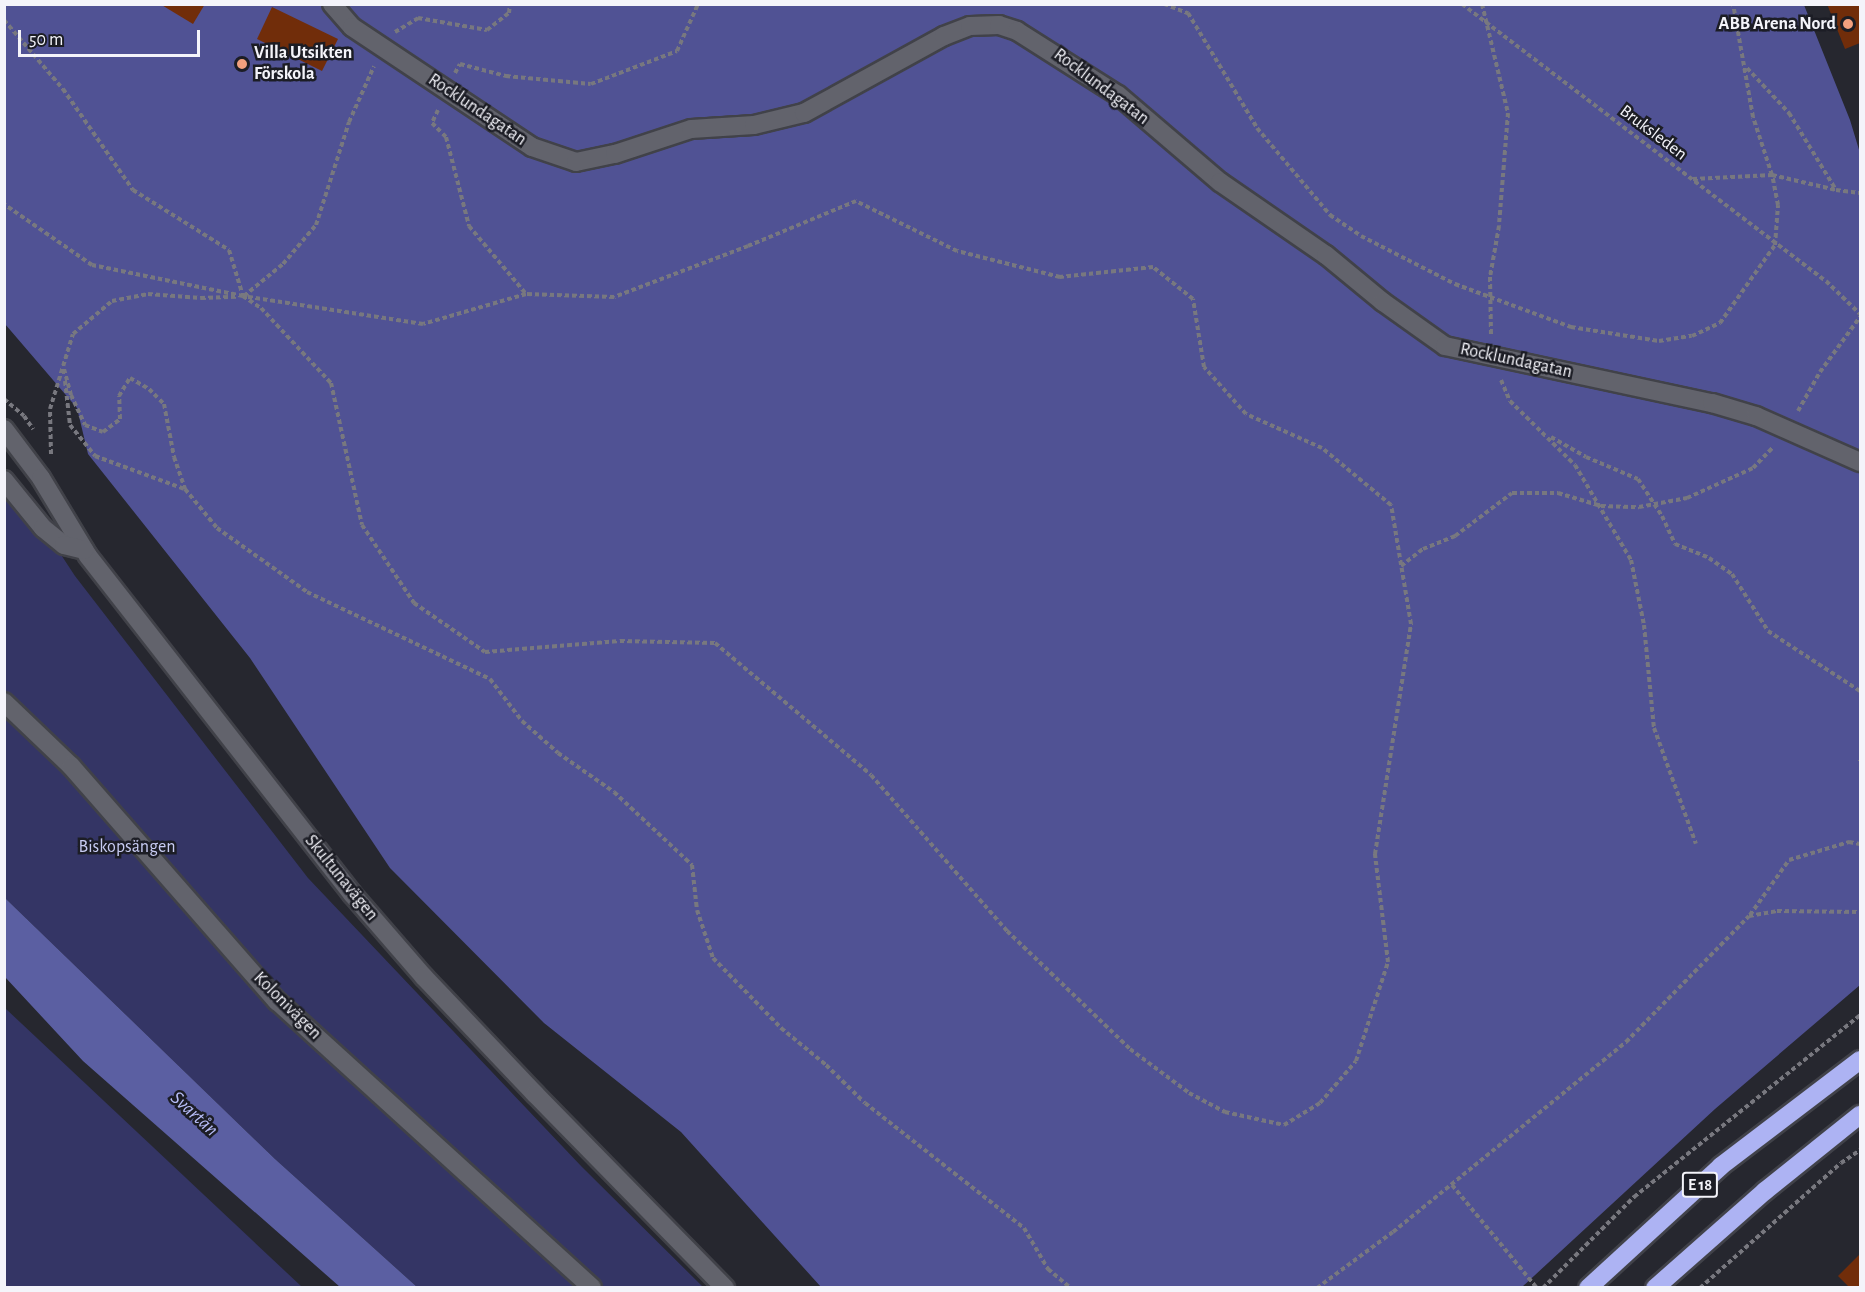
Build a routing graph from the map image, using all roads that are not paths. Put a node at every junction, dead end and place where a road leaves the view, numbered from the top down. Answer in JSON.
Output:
{"nodes":[{"id":1,"x":332,"y":4,"type":"edge"},
{"id":2,"x":4,"y":429,"type":"edge"},
{"id":3,"x":1860,"y":462,"type":"edge"},
{"id":4,"x":4,"y":480,"type":"edge"},
{"id":5,"x":84,"y":550,"type":"junction"},
{"id":6,"x":4,"y":702,"type":"edge"},
{"id":7,"x":1860,"y":1060,"type":"edge"},
{"id":8,"x":1860,"y":1115,"type":"edge"},
{"id":9,"x":592,"y":1287,"type":"edge"},
{"id":10,"x":725,"y":1287,"type":"edge"},
{"id":11,"x":1588,"y":1287,"type":"edge"},
{"id":12,"x":1655,"y":1287,"type":"edge"}],
"edges":[{"from":1,"to":3,"type":"street","name":"Rocklundagatan"},
{"from":2,"to":5,"type":"street","name":"Skultunavägen"},
{"from":4,"to":5,"type":"street"},
{"from":5,"to":10,"type":"street","name":"Skultunavägen"},
{"from":6,"to":9,"type":"street","name":"Kolonivägen"},
{"from":7,"to":11,"type":"highway","number":"E 18"},
{"from":8,"to":12,"type":"highway","number":"E 18"}]}
